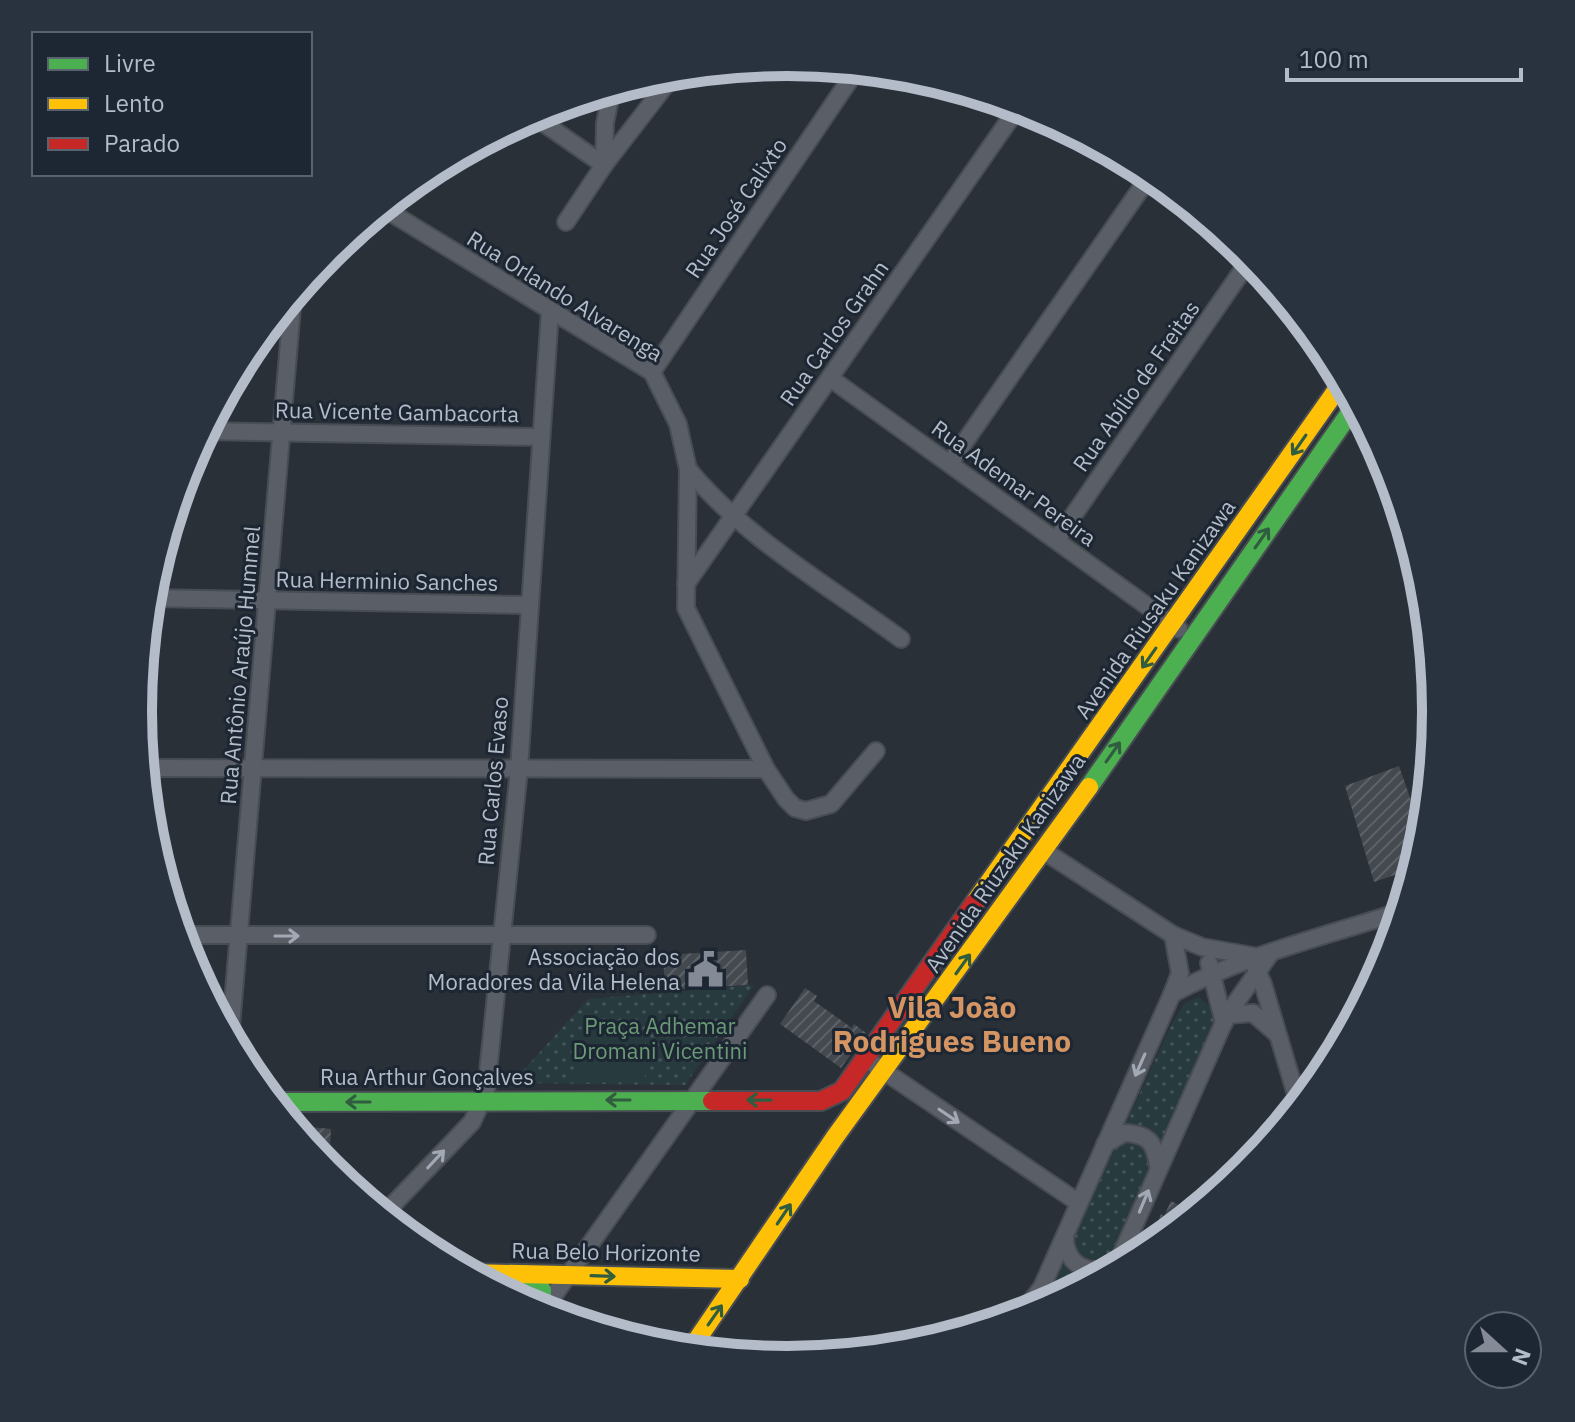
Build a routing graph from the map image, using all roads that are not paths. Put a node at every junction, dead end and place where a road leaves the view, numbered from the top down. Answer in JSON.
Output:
{"nodes":[{"id":1,"x":850,"y":79,"type":"edge"},
{"id":2,"x":663,"y":88,"type":"edge"},
{"id":3,"x":609,"y":102,"type":"edge"},
{"id":4,"x":1011,"y":117,"type":"edge"},
{"id":5,"x":605,"y":123,"type":"junction"},
{"id":6,"x":545,"y":124,"type":"edge"},
{"id":7,"x":575,"y":144,"type":"junction"},
{"id":8,"x":604,"y":165,"type":"junction"},
{"id":9,"x":1143,"y":185,"type":"edge"},
{"id":10,"x":393,"y":214,"type":"edge"},
{"id":11,"x":566,"y":222,"type":"dead end"},
{"id":12,"x":1243,"y":269,"type":"edge"},
{"id":13,"x":550,"y":312,"type":"junction"},
{"id":14,"x":291,"y":315,"type":"edge"},
{"id":15,"x":652,"y":372,"type":"junction"},
{"id":16,"x":830,"y":378,"type":"junction"},
{"id":17,"x":1336,"y":392,"type":"edge"},
{"id":18,"x":1349,"y":415,"type":"edge"},
{"id":19,"x":218,"y":431,"type":"edge"},
{"id":20,"x":280,"y":431,"type":"junction"},
{"id":21,"x":540,"y":437,"type":"junction"},
{"id":22,"x":950,"y":463,"type":"junction"},
{"id":23,"x":688,"y":469,"type":"junction"},
{"id":24,"x":733,"y":516,"type":"junction"},
{"id":25,"x":1057,"y":539,"type":"junction"},
{"id":26,"x":685,"y":584,"type":"junction"},
{"id":27,"x":163,"y":598,"type":"edge"},
{"id":28,"x":268,"y":600,"type":"junction"},
{"id":29,"x":528,"y":605,"type":"junction"},
{"id":30,"x":1173,"y":625,"type":"junction"},
{"id":31,"x":1193,"y":638,"type":"junction"},
{"id":32,"x":901,"y":639,"type":"dead end"},
{"id":33,"x":876,"y":751,"type":"dead end"},
{"id":34,"x":254,"y":767,"type":"junction"},
{"id":35,"x":155,"y":768,"type":"edge"},
{"id":36,"x":519,"y":769,"type":"junction"},
{"id":37,"x":766,"y":769,"type":"junction"},
{"id":38,"x":1044,"y":851,"type":"junction"},
{"id":39,"x":1389,"y":915,"type":"edge"},
{"id":40,"x":194,"y":935,"type":"edge"},
{"id":41,"x":501,"y":935,"type":"junction"},
{"id":42,"x":647,"y":935,"type":"dead end"},
{"id":43,"x":1173,"y":935,"type":"junction"},
{"id":44,"x":240,"y":936,"type":"junction"},
{"id":45,"x":1202,"y":947,"type":"junction"},
{"id":46,"x":1257,"y":960,"type":"junction"},
{"id":47,"x":1213,"y":971,"type":"junction"},
{"id":48,"x":1172,"y":994,"type":"junction"},
{"id":49,"x":767,"y":995,"type":"dead end"},
{"id":50,"x":1224,"y":1013,"type":"junction"},
{"id":51,"x":232,"y":1017,"type":"edge"},
{"id":52,"x":1280,"y":1038,"type":"junction"},
{"id":53,"x":867,"y":1060,"type":"junction"},
{"id":54,"x":885,"y":1072,"type":"junction"},
{"id":55,"x":1295,"y":1092,"type":"edge"},
{"id":56,"x":696,"y":1099,"type":"junction"},
{"id":57,"x":484,"y":1101,"type":"junction"},
{"id":58,"x":821,"y":1101,"type":"junction"},
{"id":59,"x":287,"y":1102,"type":"edge"},
{"id":60,"x":835,"y":1137,"type":"junction"},
{"id":61,"x":1105,"y":1144,"type":"junction"},
{"id":62,"x":1159,"y":1168,"type":"junction"},
{"id":63,"x":1079,"y":1203,"type":"junction"},
{"id":64,"x":391,"y":1207,"type":"edge"},
{"id":65,"x":1130,"y":1235,"type":"junction"},
{"id":66,"x":1065,"y":1236,"type":"junction"},
{"id":67,"x":1134,"y":1243,"type":"edge"},
{"id":68,"x":1124,"y":1249,"type":"edge"},
{"id":69,"x":1088,"y":1270,"type":"edge"},
{"id":70,"x":493,"y":1273,"type":"edge"},
{"id":71,"x":526,"y":1274,"type":"junction"},
{"id":72,"x":567,"y":1275,"type":"junction"},
{"id":73,"x":740,"y":1279,"type":"junction"},
{"id":74,"x":1042,"y":1287,"type":"junction"},
{"id":75,"x":1043,"y":1293,"type":"edge"},
{"id":76,"x":1035,"y":1296,"type":"edge"},
{"id":77,"x":545,"y":1298,"type":"edge"},
{"id":78,"x":550,"y":1300,"type":"edge"},
{"id":79,"x":697,"y":1340,"type":"edge"}],
"edges":[{"from":1,"to":15,"type":"street","name":"Rua José Calixto"},
{"from":2,"to":8,"type":"street"},
{"from":3,"to":5,"type":"street"},
{"from":4,"to":16,"type":"street","name":"Rua Carlos Grahn"},
{"from":5,"to":7,"type":"street"},
{"from":5,"to":8,"type":"street"},
{"from":6,"to":7,"type":"street"},
{"from":7,"to":8,"type":"street"},
{"from":8,"to":11,"type":"street"},
{"from":9,"to":22,"type":"street"},
{"from":10,"to":13,"type":"street","name":"Rua Orlando Alvarenga"},
{"from":12,"to":25,"type":"street","name":"Rua Abílio de Freitas"},
{"from":13,"to":15,"type":"street","name":"Rua Orlando Alvarenga"},
{"from":13,"to":21,"type":"street","name":"Rua Carlos Evaso"},
{"from":14,"to":20,"type":"street","name":"Rua Antônio Araújo Hummel"},
{"from":15,"to":23,"type":"street","name":"Rua Orlando Alvarenga"},
{"from":16,"to":22,"type":"street","name":"Rua Ademar Pereira"},
{"from":16,"to":24,"type":"street","name":"Rua Carlos Grahn"},
{"from":17,"to":30,"type":"street","name":"Avenida Riusaku Kanizawa","one_way":true},
{"from":31,"to":18,"type":"street","name":"Avenida Riuzaku Kanizawa","one_way":true},
{"from":19,"to":20,"type":"street","name":"Rua Vicente Gambacorta"},
{"from":20,"to":21,"type":"street","name":"Rua Vicente Gambacorta"},
{"from":20,"to":28,"type":"street","name":"Rua Antônio Araújo Hummel"},
{"from":21,"to":29,"type":"street","name":"Rua Carlos Evaso"},
{"from":22,"to":25,"type":"street","name":"Rua Ademar Pereira"},
{"from":23,"to":24,"type":"street"},
{"from":23,"to":26,"type":"street","name":"Rua Orlando Alvarenga"},
{"from":24,"to":26,"type":"street","name":"Rua Carlos Grahn"},
{"from":24,"to":32,"type":"street"},
{"from":25,"to":30,"type":"street","name":"Rua Ademar Pereira"},
{"from":26,"to":37,"type":"street","name":"Rua Orlando Alvarenga"},
{"from":27,"to":28,"type":"street","name":"Rua Herminio Sanches"},
{"from":28,"to":29,"type":"street","name":"Rua Herminio Sanches"},
{"from":28,"to":34,"type":"street","name":"Rua Antônio Araújo Hummel"},
{"from":29,"to":36,"type":"street","name":"Rua Carlos Evaso"},
{"from":30,"to":31,"type":"street"},
{"from":30,"to":53,"type":"street","name":"Avenida Riusaku Kanizawa","one_way":true},
{"from":38,"to":31,"type":"street","name":"Avenida Riuzaku Kanizawa","one_way":true},
{"from":33,"to":37,"type":"street","name":"Rua Orlando Alvarenga"},
{"from":34,"to":35,"type":"street"},
{"from":34,"to":36,"type":"street"},
{"from":34,"to":44,"type":"street","name":"Rua Antônio Araújo Hummel"},
{"from":36,"to":37,"type":"street"},
{"from":36,"to":41,"type":"street","name":"Rua Carlos Evaso"},
{"from":38,"to":43,"type":"street"},
{"from":54,"to":38,"type":"street","name":"Avenida Riuzaku Kanizawa","one_way":true},
{"from":39,"to":46,"type":"street"},
{"from":40,"to":44,"type":"street"},
{"from":41,"to":42,"type":"street"},
{"from":44,"to":41,"type":"street","one_way":true},
{"from":41,"to":57,"type":"street","name":"Rua Carlos Evaso"},
{"from":43,"to":45,"type":"street"},
{"from":43,"to":48,"type":"street"},
{"from":44,"to":51,"type":"street","name":"Rua Antônio Araújo Hummel"},
{"from":45,"to":46,"type":"street"},
{"from":45,"to":47,"type":"street"},
{"from":46,"to":47,"type":"street"},
{"from":46,"to":50,"type":"street"},
{"from":46,"to":52,"type":"street"},
{"from":47,"to":48,"type":"street"},
{"from":47,"to":50,"type":"street"},
{"from":48,"to":50,"type":"street"},
{"from":48,"to":61,"type":"street","one_way":true},
{"from":49,"to":56,"type":"street"},
{"from":50,"to":52,"type":"street"},
{"from":50,"to":62,"type":"street"},
{"from":52,"to":55,"type":"street"},
{"from":53,"to":54,"type":"street"},
{"from":53,"to":58,"type":"street"},
{"from":54,"to":60,"type":"street","name":"Avenida Riuzaku Kanizawa"},
{"from":54,"to":63,"type":"street","one_way":true},
{"from":56,"to":57,"type":"street","name":"Rua Arthur Gonçalves","one_way":true},
{"from":58,"to":56,"type":"street","name":"Rua Arthur Gonçalves","one_way":true},
{"from":56,"to":72,"type":"street"},
{"from":57,"to":59,"type":"street","name":"Rua Arthur Gonçalves","one_way":true},
{"from":64,"to":57,"type":"street","name":"Rua Carlos Evaso","one_way":true},
{"from":58,"to":60,"type":"street"},
{"from":73,"to":60,"type":"street","name":"Avenida Riuzaku Kanizawa","one_way":true},
{"from":61,"to":62,"type":"street"},
{"from":61,"to":63,"type":"street"},
{"from":65,"to":62,"type":"street","one_way":true},
{"from":63,"to":66,"type":"street"},
{"from":65,"to":67,"type":"street"},
{"from":65,"to":68,"type":"street"},
{"from":66,"to":69,"type":"street"},
{"from":66,"to":74,"type":"street"},
{"from":70,"to":71,"type":"street","name":"Rua Belo Horizonte"},
{"from":71,"to":72,"type":"street","name":"Rua Belo Horizonte"},
{"from":71,"to":77,"type":"street"},
{"from":72,"to":73,"type":"street","name":"Rua Belo Horizonte","one_way":true},
{"from":72,"to":78,"type":"street"},
{"from":79,"to":73,"type":"street","name":"Avenida Riuzaku Kanizawa","one_way":true},
{"from":74,"to":75,"type":"street"},
{"from":74,"to":76,"type":"street"}]}
